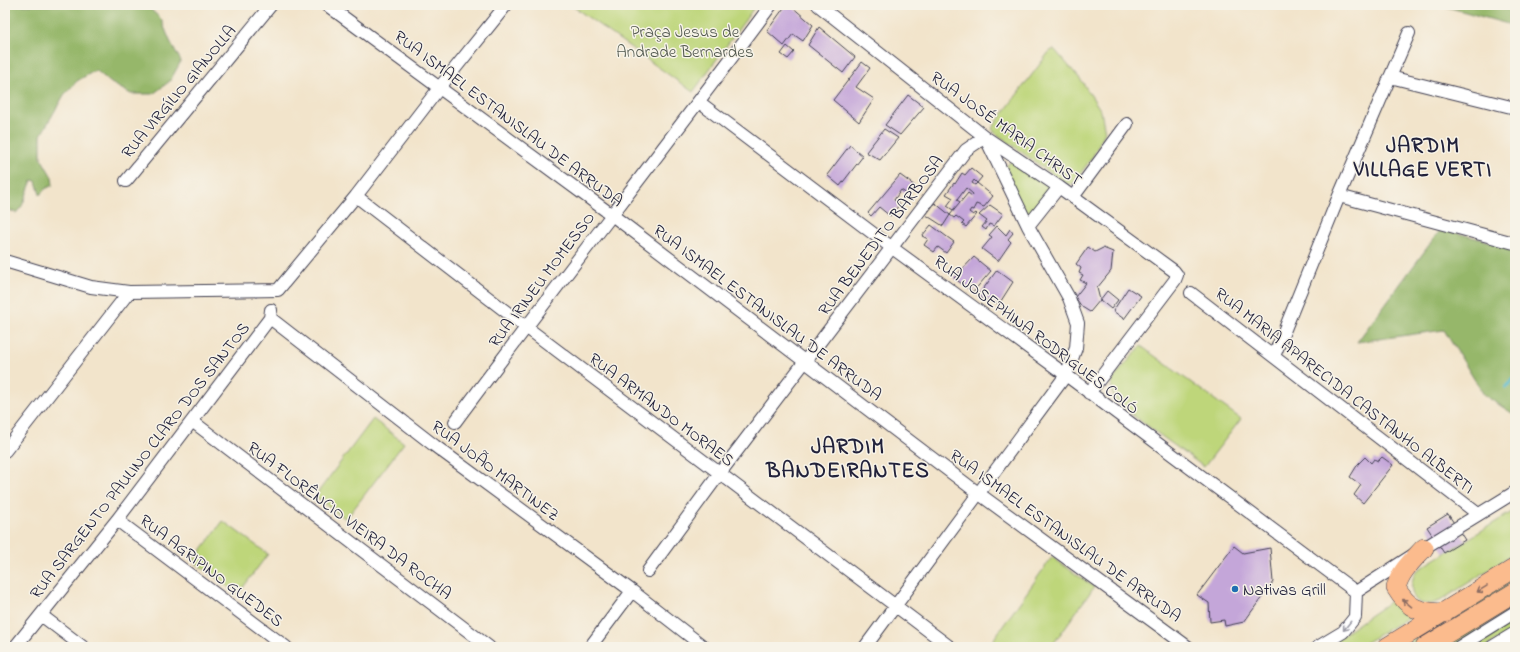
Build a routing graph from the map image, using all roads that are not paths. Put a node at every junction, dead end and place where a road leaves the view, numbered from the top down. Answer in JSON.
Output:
{"nodes":[{"id":1,"x":272,"y":5,"type":"edge"},
{"id":2,"x":327,"y":5,"type":"edge"},
{"id":3,"x":506,"y":5,"type":"edge"},
{"id":4,"x":771,"y":5,"type":"edge"},
{"id":5,"x":818,"y":5,"type":"edge"},
{"id":6,"x":1409,"y":33,"type":"dead end"},
{"id":7,"x":1390,"y":77,"type":"junction"},
{"id":8,"x":440,"y":87,"type":"junction"},
{"id":9,"x":699,"y":102,"type":"junction"},
{"id":10,"x":1515,"y":108,"type":"edge"},
{"id":11,"x":1127,"y":124,"type":"dead end"},
{"id":12,"x":985,"y":137,"type":"junction"},
{"id":13,"x":126,"y":181,"type":"dead end"},
{"id":14,"x":1058,"y":187,"type":"junction"},
{"id":15,"x":356,"y":196,"type":"junction"},
{"id":16,"x":1340,"y":196,"type":"junction"},
{"id":17,"x":1073,"y":198,"type":"junction"},
{"id":18,"x":612,"y":215,"type":"junction"},
{"id":19,"x":1028,"y":226,"type":"junction"},
{"id":20,"x":1514,"y":243,"type":"edge"},
{"id":21,"x":891,"y":247,"type":"junction"},
{"id":22,"x":5,"y":261,"type":"edge"},
{"id":23,"x":129,"y":292,"type":"junction"},
{"id":24,"x":1191,"y":293,"type":"dead end"},
{"id":25,"x":270,"y":314,"type":"joint"},
{"id":26,"x":526,"y":327,"type":"junction"},
{"id":27,"x":1274,"y":356,"type":"junction"},
{"id":28,"x":806,"y":361,"type":"junction"},
{"id":29,"x":1066,"y":375,"type":"junction"},
{"id":30,"x":1089,"y":393,"type":"junction"},
{"id":31,"x":192,"y":421,"type":"junction"},
{"id":32,"x":455,"y":422,"type":"dead end"},
{"id":33,"x":5,"y":451,"type":"edge"},
{"id":34,"x":720,"y":473,"type":"junction"},
{"id":35,"x":1515,"y":492,"type":"edge"},
{"id":36,"x":978,"y":493,"type":"junction"},
{"id":37,"x":1478,"y":514,"type":"junction"},
{"id":38,"x":117,"y":520,"type":"junction"},
{"id":39,"x":1424,"y":548,"type":"junction"},
{"id":40,"x":1515,"y":568,"type":"edge"},
{"id":41,"x":648,"y":570,"type":"dead end"},
{"id":42,"x":632,"y":591,"type":"junction"},
{"id":43,"x":1356,"y":592,"type":"junction"},
{"id":44,"x":1515,"y":592,"type":"edge"},
{"id":45,"x":896,"y":606,"type":"junction"},
{"id":46,"x":1515,"y":612,"type":"edge"},
{"id":47,"x":1444,"y":613,"type":"junction"},
{"id":48,"x":41,"y":615,"type":"junction"},
{"id":49,"x":1515,"y":633,"type":"edge"},
{"id":50,"x":1515,"y":644,"type":"edge"},
{"id":51,"x":15,"y":647,"type":"edge"},
{"id":52,"x":83,"y":647,"type":"edge"},
{"id":53,"x":286,"y":647,"type":"edge"},
{"id":54,"x":488,"y":647,"type":"edge"},
{"id":55,"x":590,"y":647,"type":"edge"},
{"id":56,"x":704,"y":647,"type":"edge"},
{"id":57,"x":865,"y":647,"type":"edge"},
{"id":58,"x":950,"y":647,"type":"edge"},
{"id":59,"x":1188,"y":647,"type":"edge"},
{"id":60,"x":1318,"y":647,"type":"edge"},
{"id":61,"x":1387,"y":647,"type":"edge"},
{"id":62,"x":1425,"y":647,"type":"edge"},
{"id":63,"x":1459,"y":647,"type":"edge"},
{"id":64,"x":1492,"y":647,"type":"edge"},
{"id":65,"x":1511,"y":647,"type":"edge"}],
"edges":[{"from":1,"to":13,"type":"street","name":"RUA VIRGÍLIO GIANOLLA"},
{"from":2,"to":8,"type":"street","name":"RUA ISMAEL ESTANISLAU DE ARRUDA"},
{"from":3,"to":8,"type":"street"},
{"from":4,"to":9,"type":"street","name":"RUA IRINEU MOMESSO"},
{"from":5,"to":12,"type":"street","name":"RUA JOSÉ MARIA CHRIST"},
{"from":6,"to":7,"type":"street"},
{"from":7,"to":10,"type":"street"},
{"from":7,"to":16,"type":"street"},
{"from":8,"to":15,"type":"street"},
{"from":8,"to":18,"type":"street","name":"RUA ISMAEL ESTANISLAU DE ARRUDA"},
{"from":9,"to":18,"type":"street","name":"RUA IRINEU MOMESSO"},
{"from":9,"to":21,"type":"street","name":"RUA JOSEPHINA RODRIGUES COLÓ"},
{"from":11,"to":17,"type":"street"},
{"from":12,"to":14,"type":"street","name":"RUA JOSÉ MARIA CHRIST"},
{"from":12,"to":19,"type":"street"},
{"from":12,"to":21,"type":"street","name":"RUA BENEDITO BARBOSA"},
{"from":14,"to":17,"type":"street","name":"RUA JOSÉ MARIA CHRIST"},
{"from":14,"to":19,"type":"street"},
{"from":15,"to":23,"type":"street"},
{"from":15,"to":26,"type":"street","name":"RUA ARMANDO MORAES"},
{"from":16,"to":20,"type":"street"},
{"from":16,"to":27,"type":"street"},
{"from":17,"to":30,"type":"street","name":"RUA JOSÉ MARIA CHRIST"},
{"from":18,"to":26,"type":"street","name":"RUA IRINEU MOMESSO"},
{"from":18,"to":28,"type":"street","name":"RUA ISMAEL ESTANISLAU DE ARRUDA"},
{"from":19,"to":29,"type":"street"},
{"from":21,"to":28,"type":"street","name":"RUA BENEDITO BARBOSA"},
{"from":21,"to":29,"type":"street","name":"RUA JOSEPHINA RODRIGUES COLÓ"},
{"from":22,"to":23,"type":"street"},
{"from":23,"to":33,"type":"street"},
{"from":24,"to":27,"type":"street","name":"RUA MARIA APARECIDA CASTANHO ALBERTI"},
{"from":25,"to":31,"type":"street","name":"RUA SARGENTO PAULINO CLARO DOS SANTOS"},
{"from":25,"to":42,"type":"street","name":"RUA JOÃO MARTINEZ"},
{"from":26,"to":32,"type":"street","name":"RUA IRINEU MOMESSO"},
{"from":26,"to":34,"type":"street","name":"RUA ARMANDO MORAES"},
{"from":27,"to":37,"type":"street","name":"RUA MARIA APARECIDA CASTANHO ALBERTI"},
{"from":28,"to":34,"type":"street","name":"RUA BENEDITO BARBOSA"},
{"from":28,"to":36,"type":"street","name":"RUA ISMAEL ESTANISLAU DE ARRUDA"},
{"from":29,"to":30,"type":"street","name":"RUA JOSEPHINA RODRIGUES COLÓ"},
{"from":29,"to":36,"type":"street"},
{"from":30,"to":43,"type":"street","name":"RUA JOSEPHINA RODRIGUES COLÓ"},
{"from":31,"to":38,"type":"street","name":"RUA SARGENTO PAULINO CLARO DOS SANTOS"},
{"from":31,"to":54,"type":"street","name":"RUA FLORÊNCIO VIEIRA DA ROCHA"},
{"from":34,"to":41,"type":"street","name":"RUA BENEDITO BARBOSA"},
{"from":34,"to":45,"type":"street","name":"RUA ARMANDO MORAES"},
{"from":35,"to":37,"type":"street"},
{"from":36,"to":45,"type":"street"},
{"from":36,"to":59,"type":"street","name":"RUA ISMAEL ESTANISLAU DE ARRUDA"},
{"from":37,"to":39,"type":"street"},
{"from":38,"to":48,"type":"street","name":"RUA SARGENTO PAULINO CLARO DOS SANTOS"},
{"from":38,"to":53,"type":"street","name":"RUA AGRIPINO GUEDES"},
{"from":39,"to":43,"type":"street"},
{"from":47,"to":39,"type":"main road","one_way":true},
{"from":40,"to":47,"type":"main road","one_way":true},
{"from":42,"to":55,"type":"street"},
{"from":42,"to":56,"type":"street","name":"RUA JOÃO MARTINEZ"},
{"from":43,"to":60,"type":"street","one_way":true},
{"from":44,"to":62,"type":"main road"},
{"from":45,"to":57,"type":"street"},
{"from":45,"to":58,"type":"street","name":"RUA ARMANDO MORAES"},
{"from":46,"to":63,"type":"street"},
{"from":47,"to":61,"type":"main road"},
{"from":48,"to":51,"type":"street","name":"RUA SARGENTO PAULINO CLARO DOS SANTOS"},
{"from":48,"to":52,"type":"street"},
{"from":49,"to":64,"type":"street"},
{"from":50,"to":65,"type":"street"}]}
